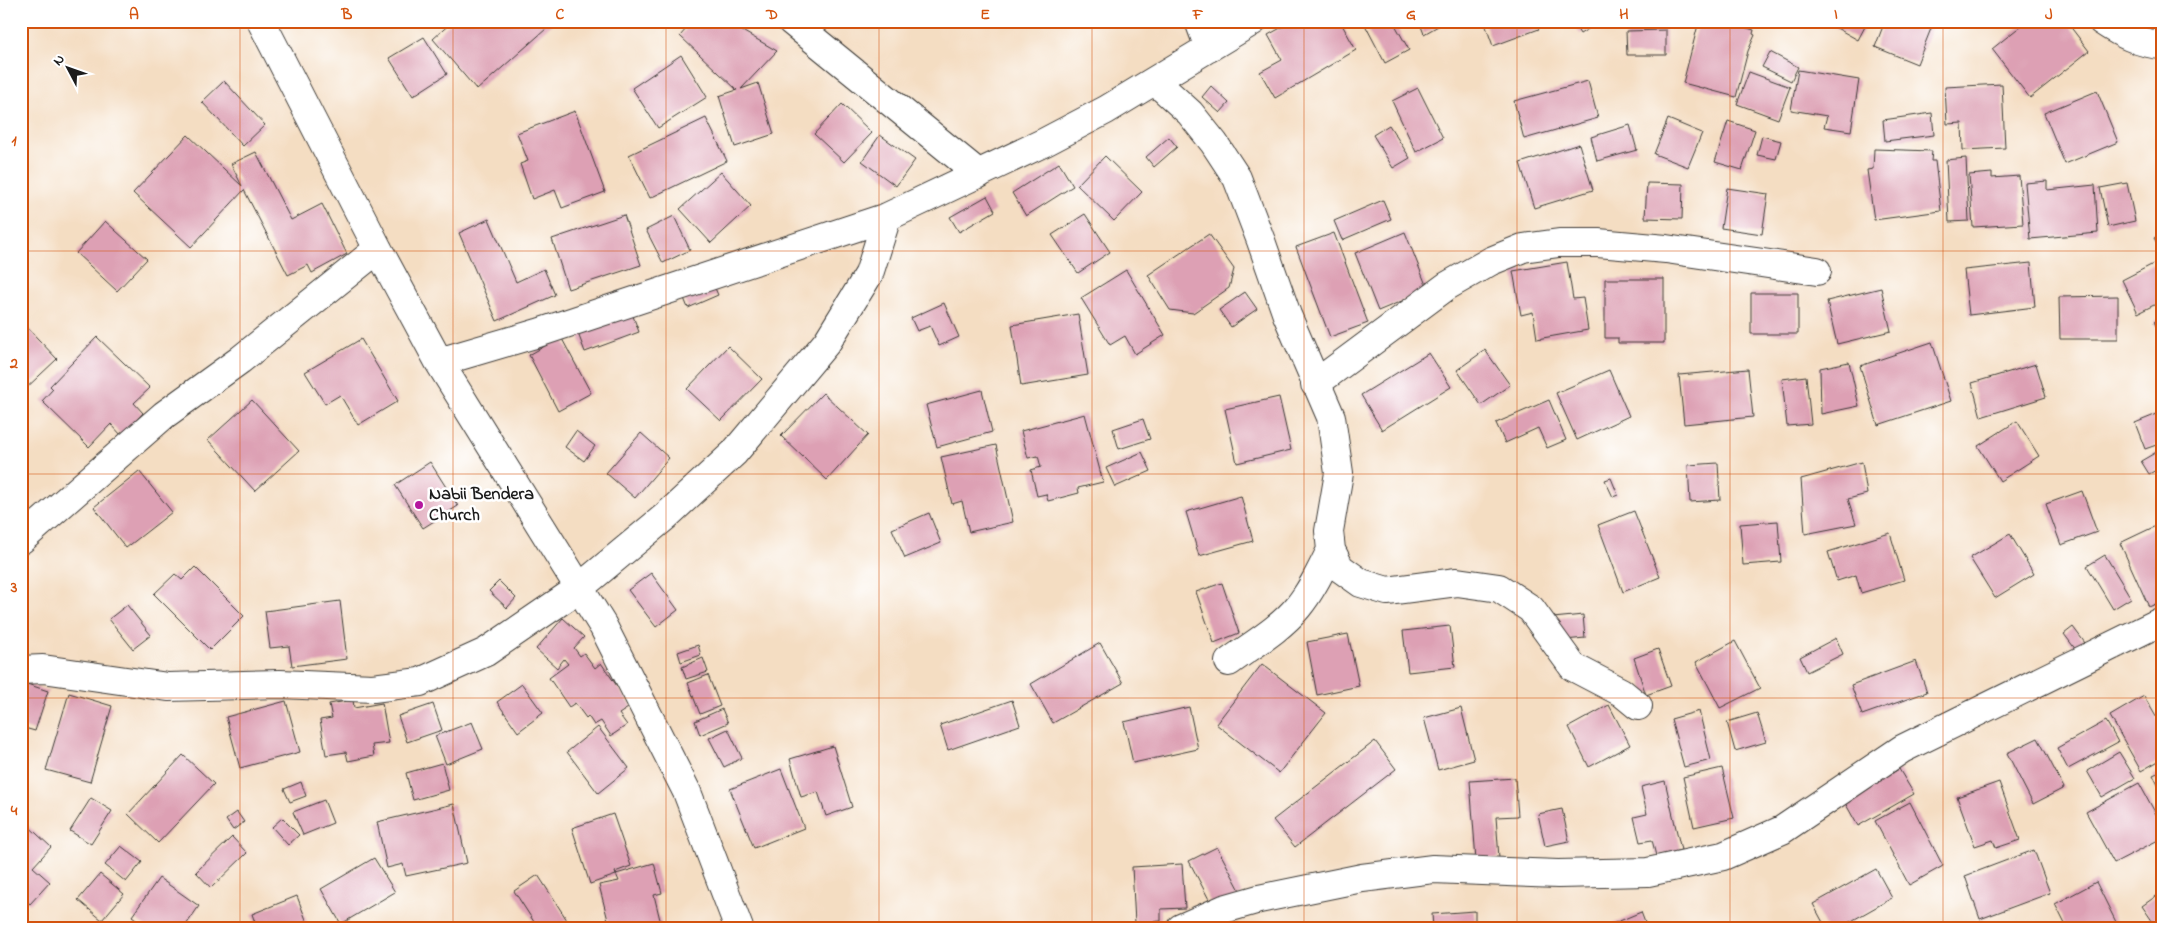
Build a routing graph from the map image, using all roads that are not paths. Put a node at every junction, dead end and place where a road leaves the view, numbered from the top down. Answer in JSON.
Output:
{"nodes":[{"id":1,"x":261,"y":21,"type":"edge"},
{"id":2,"x":791,"y":21,"type":"edge"},
{"id":3,"x":1199,"y":21,"type":"edge"},
{"id":4,"x":1253,"y":21,"type":"edge"},
{"id":5,"x":2102,"y":21,"type":"edge"},
{"id":6,"x":2162,"y":45,"type":"edge"},
{"id":7,"x":1209,"y":48,"type":"junction"},
{"id":8,"x":1156,"y":82,"type":"junction"},
{"id":9,"x":978,"y":174,"type":"junction"},
{"id":10,"x":887,"y":217,"type":"junction"},
{"id":11,"x":378,"y":250,"type":"junction"},
{"id":12,"x":1817,"y":272,"type":"dead end"},
{"id":13,"x":439,"y":362,"type":"junction"},
{"id":14,"x":1315,"y":384,"type":"junction"},
{"id":15,"x":21,"y":540,"type":"edge"},
{"id":16,"x":1331,"y":550,"type":"junction"},
{"id":17,"x":578,"y":589,"type":"junction"},
{"id":18,"x":2162,"y":621,"type":"edge"},
{"id":19,"x":1229,"y":662,"type":"dead end"},
{"id":20,"x":21,"y":670,"type":"edge"},
{"id":21,"x":1638,"y":706,"type":"dead end"},
{"id":22,"x":740,"y":928,"type":"edge"},
{"id":23,"x":1182,"y":928,"type":"edge"}],
"edges":[{"from":1,"to":11,"type":"street"},
{"from":2,"to":9,"type":"street"},
{"from":3,"to":7,"type":"street"},
{"from":4,"to":7,"type":"street"},
{"from":5,"to":6,"type":"street"},
{"from":7,"to":8,"type":"street"},
{"from":8,"to":9,"type":"street"},
{"from":8,"to":14,"type":"street"},
{"from":9,"to":10,"type":"street"},
{"from":10,"to":13,"type":"street"},
{"from":10,"to":17,"type":"street"},
{"from":11,"to":13,"type":"street"},
{"from":11,"to":15,"type":"street"},
{"from":12,"to":14,"type":"street"},
{"from":13,"to":17,"type":"street"},
{"from":14,"to":16,"type":"street"},
{"from":16,"to":19,"type":"street"},
{"from":16,"to":21,"type":"street"},
{"from":17,"to":20,"type":"street"},
{"from":17,"to":22,"type":"street"},
{"from":18,"to":23,"type":"street"}]}
